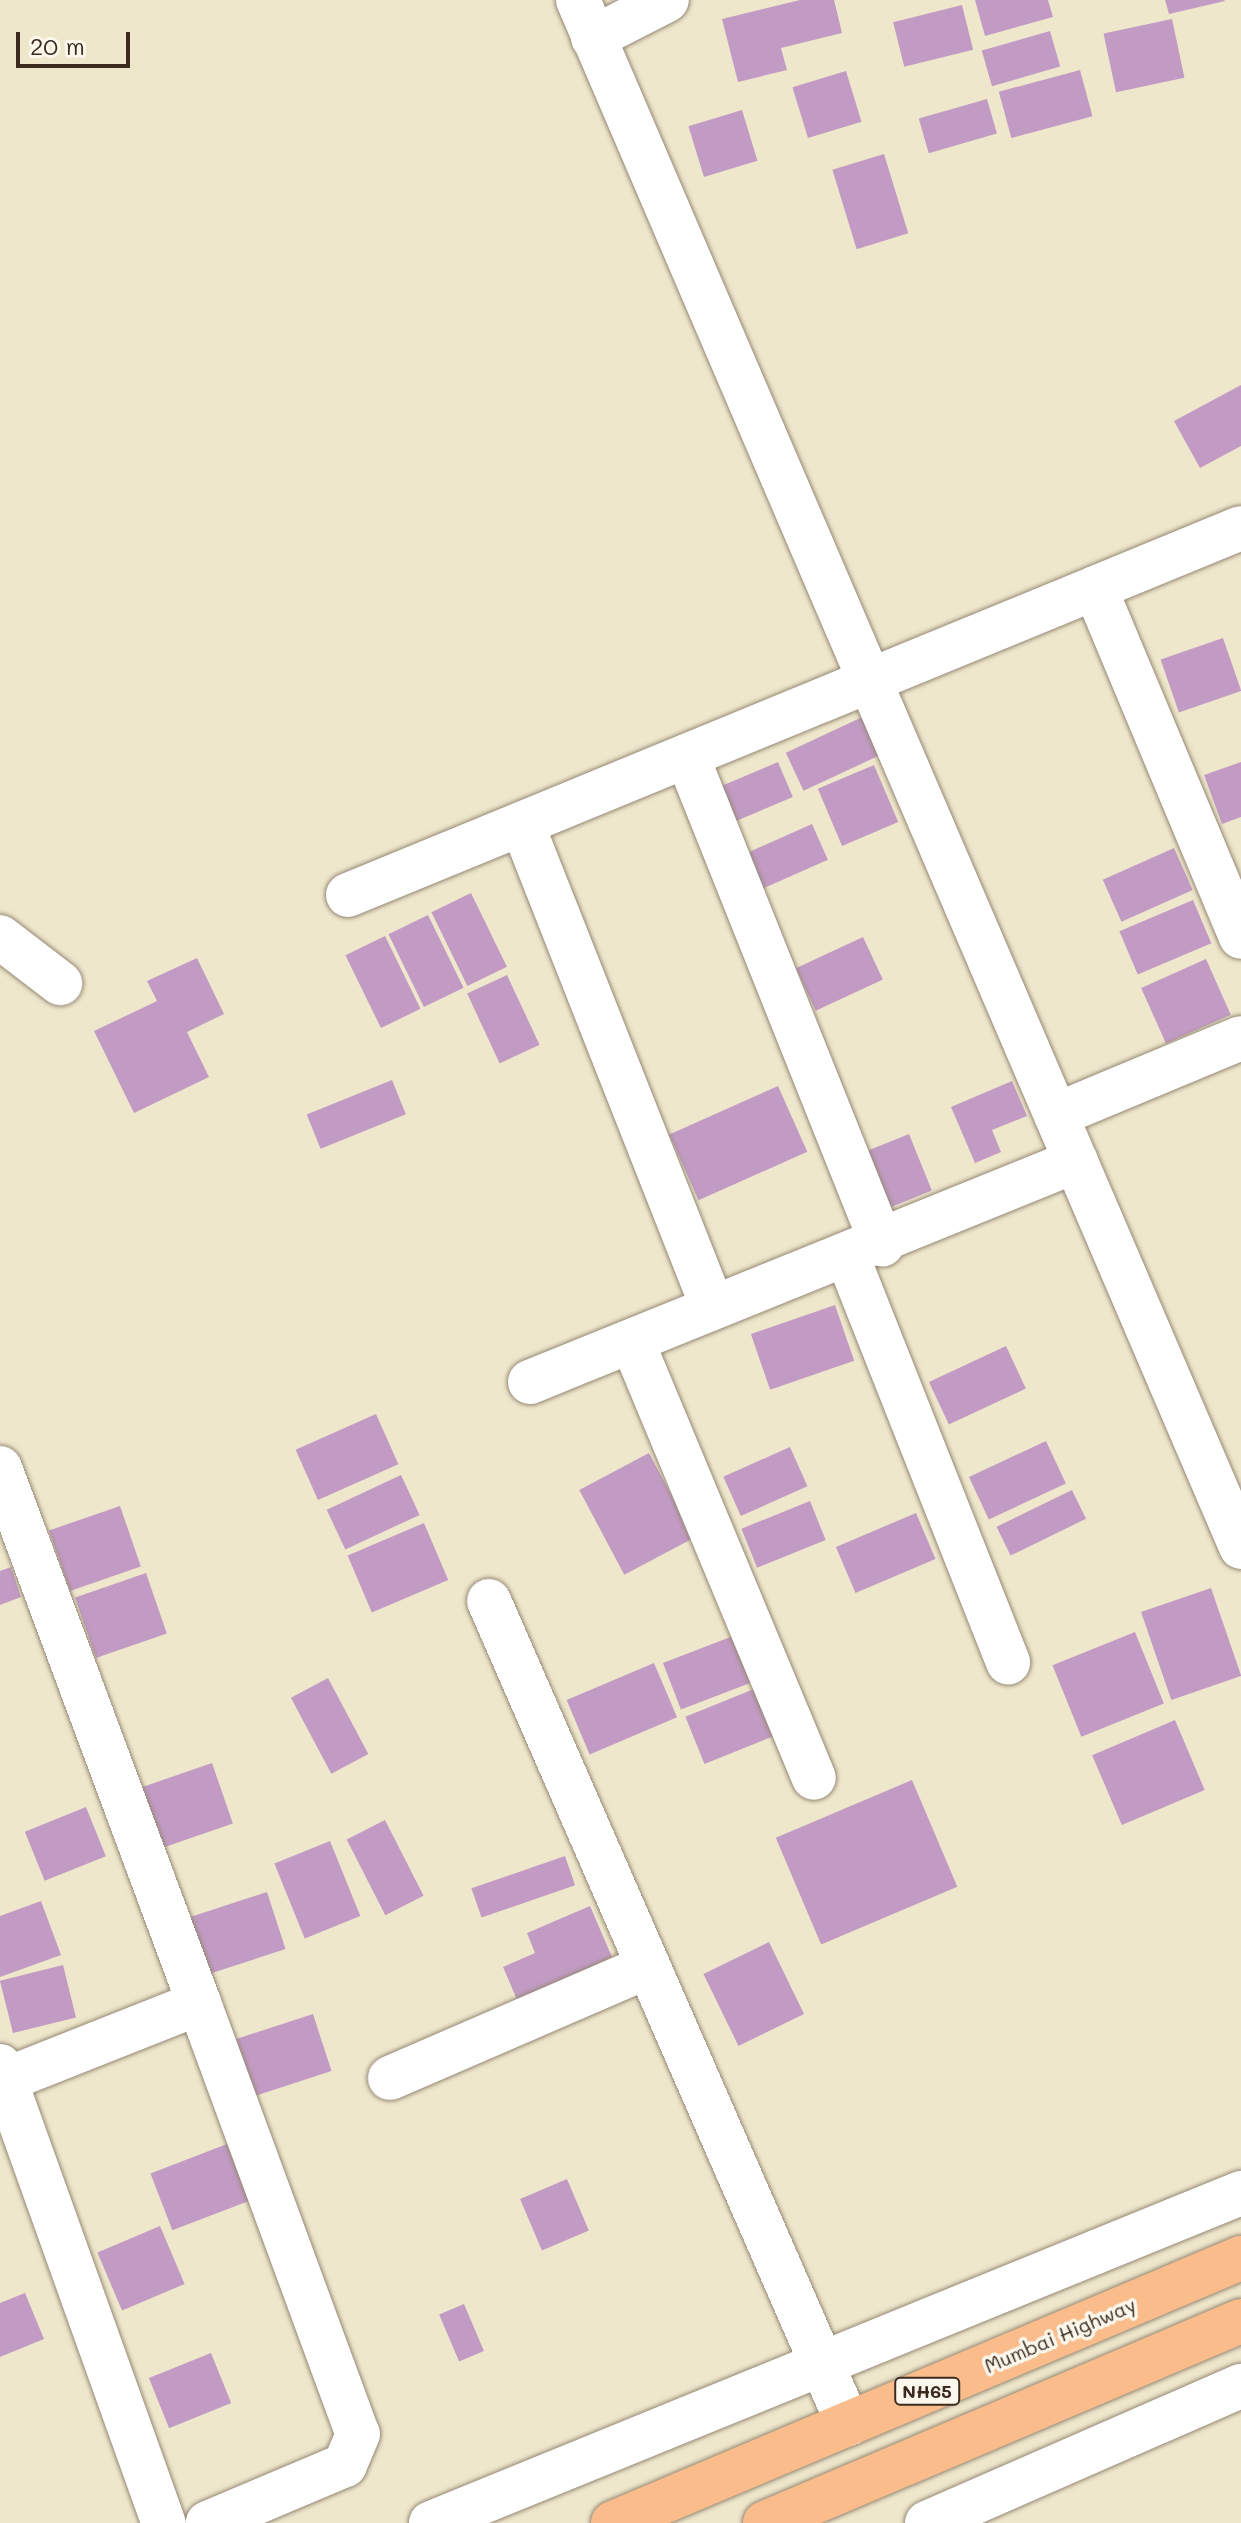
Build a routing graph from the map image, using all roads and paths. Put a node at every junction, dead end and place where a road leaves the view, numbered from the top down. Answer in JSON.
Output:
{"nodes":[{"id":1,"x":667,"y":0,"type":"edge"},
{"id":2,"x":585,"y":19,"type":"edge"},
{"id":3,"x":1241,"y":528,"type":"edge"},
{"id":4,"x":1095,"y":588,"type":"junction"},
{"id":5,"x":870,"y":681,"type":"junction"},
{"id":6,"x":687,"y":756,"type":"junction"},
{"id":7,"x":522,"y":824,"type":"junction"},
{"id":8,"x":348,"y":895,"type":"dead end"},
{"id":9,"x":0,"y":937,"type":"edge"},
{"id":10,"x":1241,"y":937,"type":"edge"},
{"id":11,"x":60,"y":983,"type":"dead end"},
{"id":12,"x":1241,"y":1038,"type":"edge"},
{"id":13,"x":1056,"y":1115,"type":"junction"},
{"id":14,"x":1076,"y":1161,"type":"junction"},
{"id":15,"x":865,"y":1251,"type":"junction"},
{"id":16,"x":711,"y":1303,"type":"junction"},
{"id":17,"x":632,"y":1341,"type":"junction"},
{"id":18,"x":530,"y":1382,"type":"dead end"},
{"id":19,"x":0,"y":1468,"type":"edge"},
{"id":20,"x":1241,"y":1547,"type":"edge"},
{"id":21,"x":489,"y":1601,"type":"dead end"},
{"id":22,"x":1008,"y":1663,"type":"dead end"},
{"id":23,"x":814,"y":1778,"type":"dead end"},
{"id":24,"x":644,"y":1968,"type":"junction"},
{"id":25,"x":199,"y":2003,"type":"junction"},
{"id":26,"x":3,"y":2073,"type":"edge"},
{"id":27,"x":390,"y":2078,"type":"dead end"},
{"id":28,"x":1241,"y":2193,"type":"edge"},
{"id":29,"x":1241,"y":2258,"type":"edge"},
{"id":30,"x":1241,"y":2321,"type":"edge"},
{"id":31,"x":816,"y":2361,"type":"junction"},
{"id":32,"x":1241,"y":2386,"type":"edge"},
{"id":33,"x":848,"y":2424,"type":"junction"},
{"id":34,"x":164,"y":2523,"type":"edge"},
{"id":35,"x":208,"y":2523,"type":"edge"},
{"id":36,"x":431,"y":2523,"type":"edge"},
{"id":37,"x":613,"y":2523,"type":"edge"},
{"id":38,"x":765,"y":2523,"type":"edge"},
{"id":39,"x":927,"y":2523,"type":"edge"}],
"edges":[{"from":1,"to":2,"type":"street"},
{"from":2,"to":5,"type":"street"},
{"from":3,"to":4,"type":"street"},
{"from":4,"to":5,"type":"street"},
{"from":4,"to":10,"type":"street"},
{"from":5,"to":6,"type":"street"},
{"from":5,"to":13,"type":"street"},
{"from":6,"to":7,"type":"street"},
{"from":6,"to":15,"type":"street"},
{"from":7,"to":8,"type":"street"},
{"from":7,"to":16,"type":"street"},
{"from":9,"to":11,"type":"street"},
{"from":12,"to":13,"type":"street"},
{"from":13,"to":14,"type":"street"},
{"from":14,"to":15,"type":"street"},
{"from":14,"to":20,"type":"street"},
{"from":15,"to":16,"type":"street"},
{"from":15,"to":22,"type":"street"},
{"from":16,"to":17,"type":"street"},
{"from":17,"to":18,"type":"street"},
{"from":17,"to":23,"type":"street"},
{"from":19,"to":25,"type":"street"},
{"from":21,"to":24,"type":"street"},
{"from":24,"to":27,"type":"street"},
{"from":24,"to":31,"type":"street"},
{"from":25,"to":26,"type":"street"},
{"from":25,"to":35,"type":"street"},
{"from":26,"to":34,"type":"street"},
{"from":28,"to":31,"type":"street"},
{"from":29,"to":33,"type":"highway","name":"Mumbai Highway","number":"NH65"},
{"from":30,"to":38,"type":"highway"},
{"from":31,"to":33,"type":"street"},
{"from":31,"to":36,"type":"street"},
{"from":32,"to":39,"type":"street"},
{"from":33,"to":37,"type":"highway","name":"Mumbai Highway","number":"NH65"}]}
